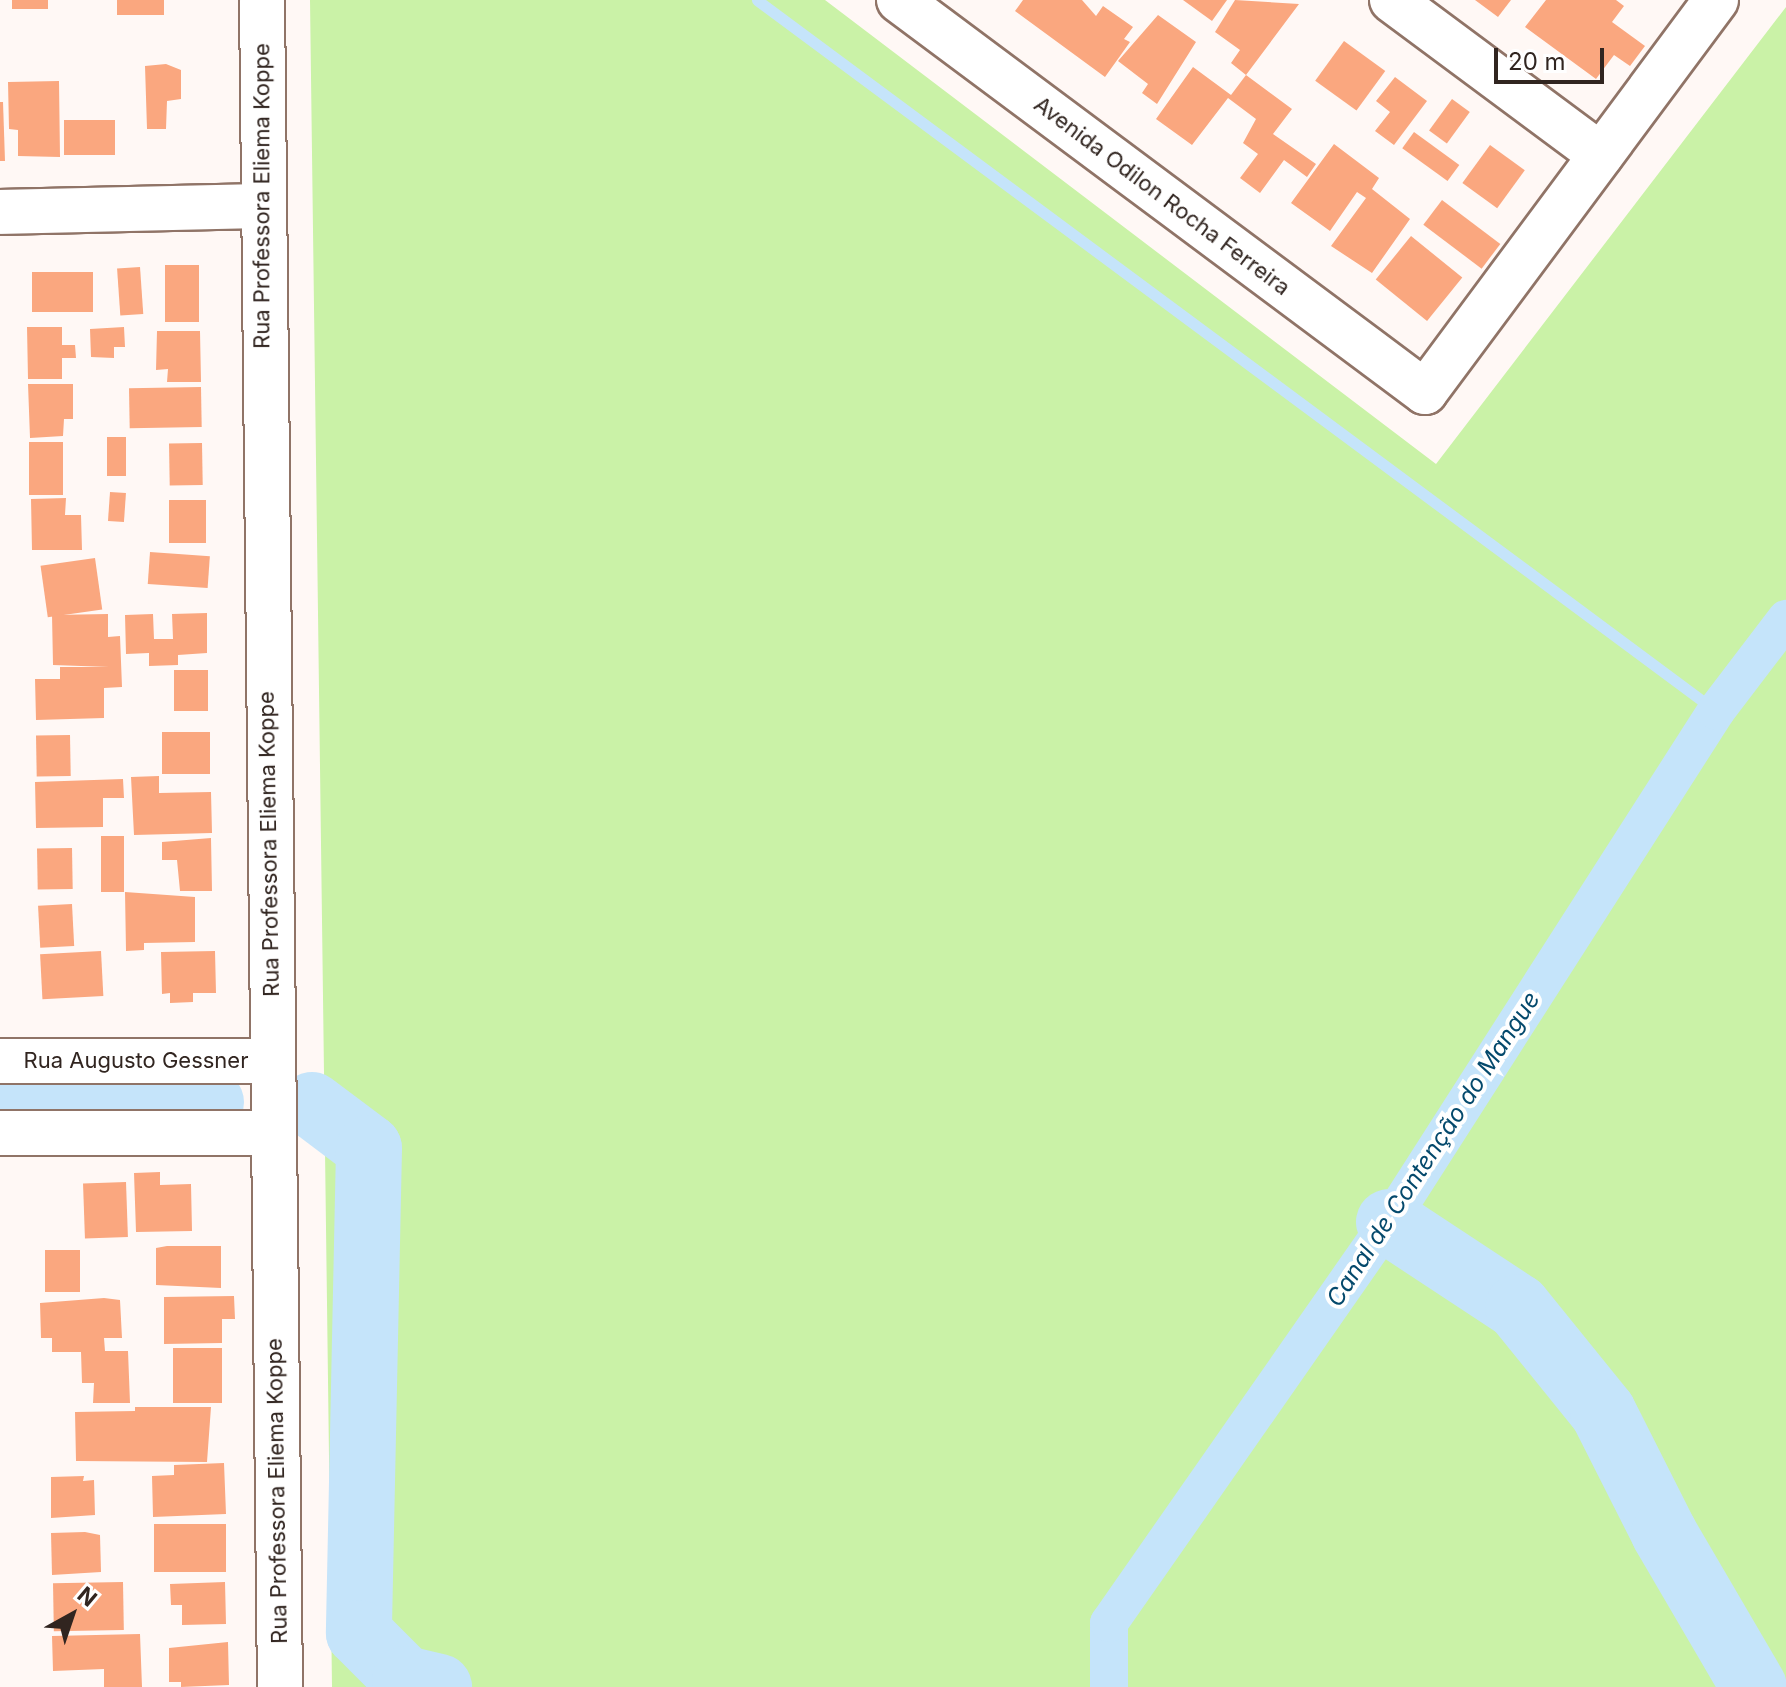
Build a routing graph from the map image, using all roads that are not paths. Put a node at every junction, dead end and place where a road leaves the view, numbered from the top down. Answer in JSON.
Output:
{"nodes":[{"id":1,"x":262,"y":0,"type":"edge"},
{"id":2,"x":899,"y":0,"type":"edge"},
{"id":3,"x":1392,"y":0,"type":"edge"},
{"id":4,"x":1716,"y":0,"type":"edge"},
{"id":5,"x":1601,"y":155,"type":"junction"},
{"id":6,"x":260,"y":206,"type":"junction"},
{"id":7,"x":0,"y":212,"type":"edge"},
{"id":8,"x":0,"y":1061,"type":"edge"},
{"id":9,"x":272,"y":1061,"type":"junction"},
{"id":10,"x":0,"y":1133,"type":"edge"},
{"id":11,"x":271,"y":1133,"type":"junction"},
{"id":12,"x":280,"y":1687,"type":"edge"}],
"edges":[{"from":1,"to":6,"type":"street","name":"Rua Professora Eliema Koppe"},
{"from":2,"to":5,"type":"street","name":"Avenida Odilon Rocha Ferreira"},
{"from":3,"to":5,"type":"street"},
{"from":4,"to":5,"type":"street"},
{"from":6,"to":7,"type":"street"},
{"from":6,"to":9,"type":"street","name":"Rua Professora Eliema Koppe"},
{"from":8,"to":9,"type":"street","name":"Rua Augusto Gessner"},
{"from":9,"to":11,"type":"street","name":"Rua Professora Eliema Koppe"},
{"from":10,"to":11,"type":"street"},
{"from":11,"to":12,"type":"street","name":"Rua Professora Eliema Koppe"}]}
